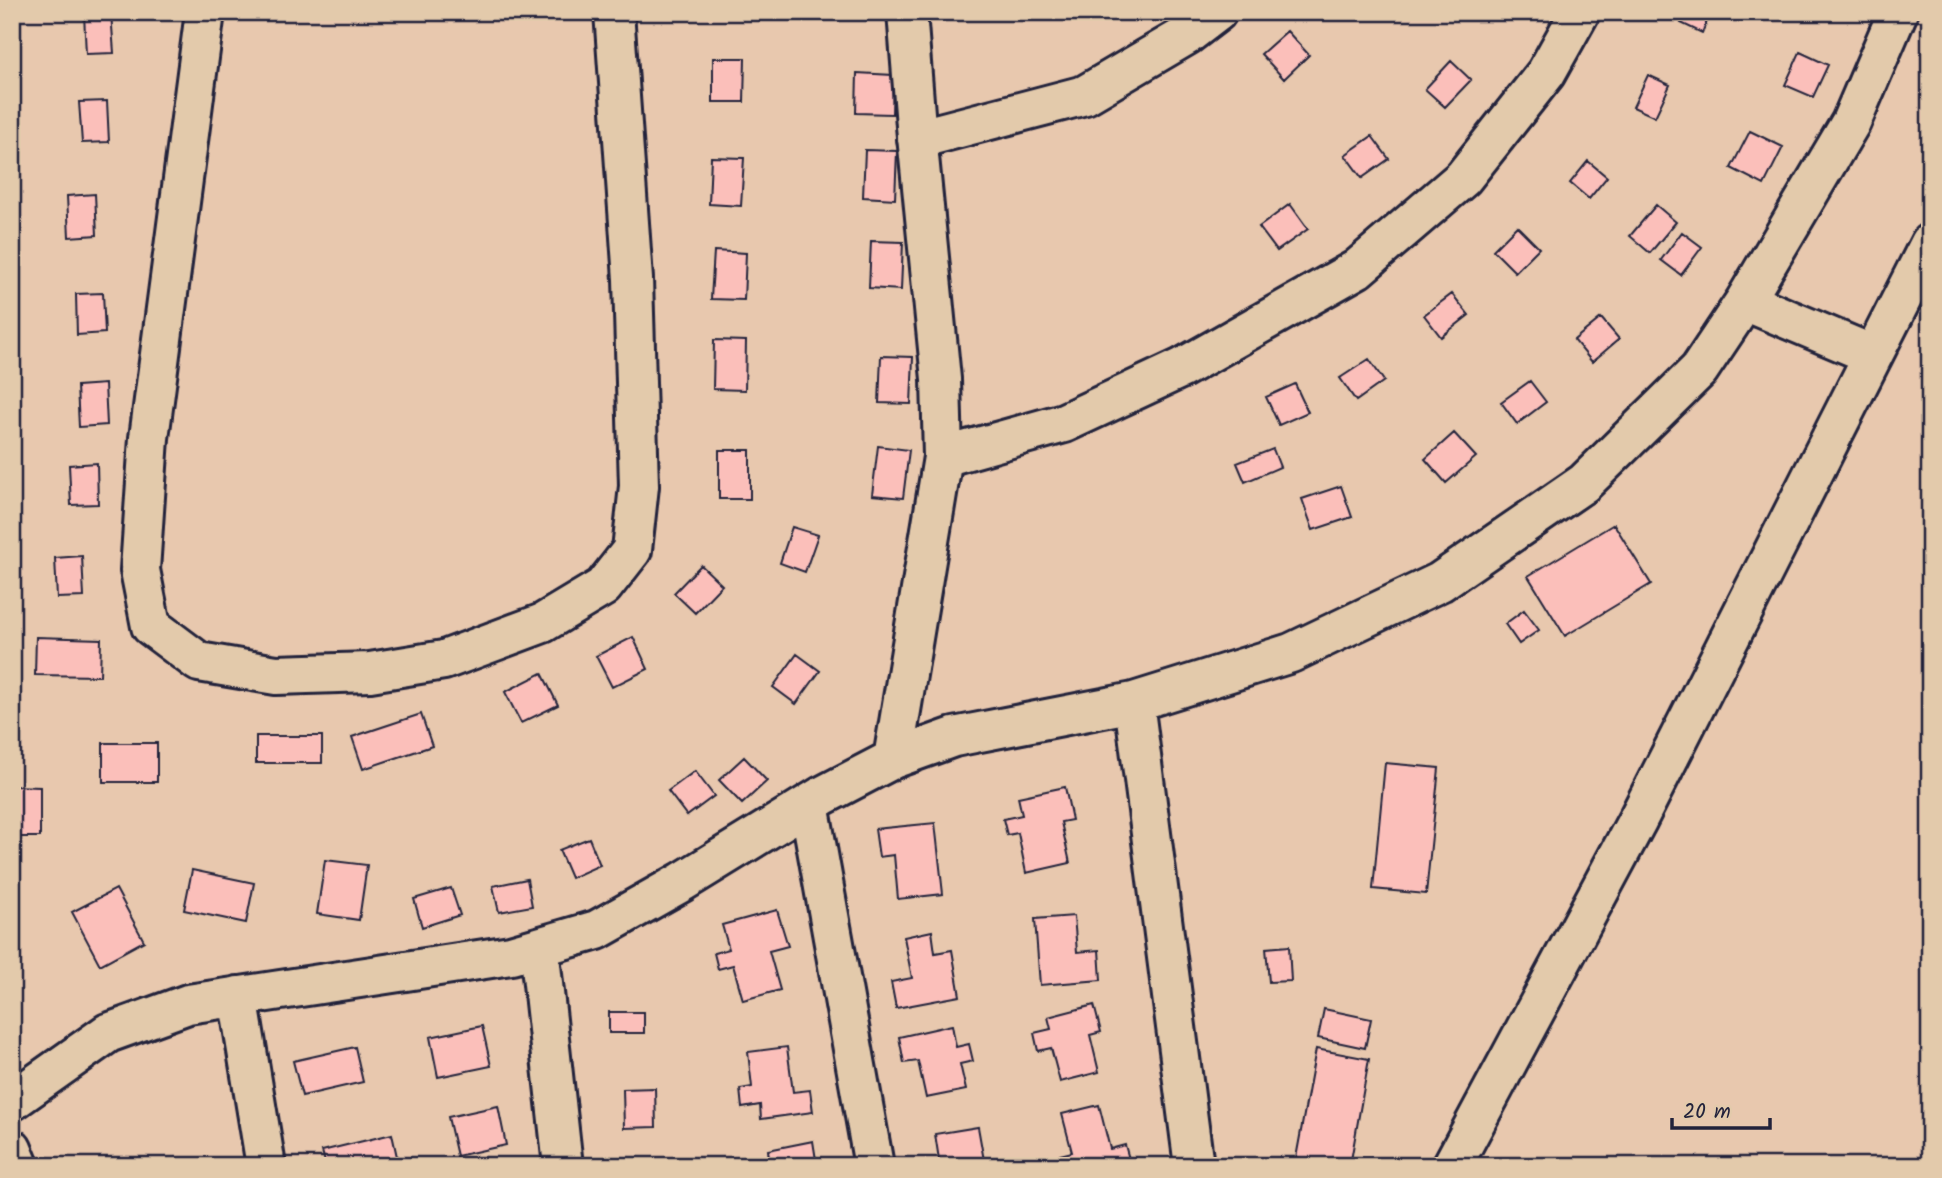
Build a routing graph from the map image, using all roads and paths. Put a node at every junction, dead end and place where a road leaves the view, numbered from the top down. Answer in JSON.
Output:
{"nodes":[{"id":1,"x":205,"y":12,"type":"edge"},
{"id":2,"x":614,"y":12,"type":"edge"},
{"id":3,"x":907,"y":12,"type":"edge"},
{"id":4,"x":1217,"y":12,"type":"edge"},
{"id":5,"x":1580,"y":12,"type":"edge"},
{"id":6,"x":1898,"y":12,"type":"edge"},
{"id":7,"x":917,"y":139,"type":"junction"},
{"id":8,"x":1930,"y":243,"type":"edge"},
{"id":9,"x":1745,"y":301,"type":"junction"},
{"id":10,"x":1873,"y":355,"type":"junction"},
{"id":11,"x":943,"y":457,"type":"junction"},
{"id":12,"x":1134,"y":702,"type":"junction"},
{"id":13,"x":893,"y":759,"type":"junction"},
{"id":14,"x":809,"y":804,"type":"junction"},
{"id":15,"x":539,"y":947,"type":"junction"},
{"id":16,"x":238,"y":996,"type":"junction"},
{"id":17,"x":12,"y":1101,"type":"edge"},
{"id":18,"x":12,"y":1149,"type":"edge"},
{"id":19,"x":19,"y":1166,"type":"edge"},
{"id":20,"x":266,"y":1166,"type":"edge"},
{"id":21,"x":563,"y":1166,"type":"edge"},
{"id":22,"x":874,"y":1166,"type":"edge"},
{"id":23,"x":1194,"y":1166,"type":"edge"},
{"id":24,"x":1452,"y":1166,"type":"edge"}],
"edges":[{"from":1,"to":2,"type":"street"},
{"from":3,"to":7,"type":"street"},
{"from":4,"to":7,"type":"street"},
{"from":5,"to":11,"type":"street"},
{"from":6,"to":9,"type":"street"},
{"from":7,"to":11,"type":"street"},
{"from":8,"to":10,"type":"street"},
{"from":9,"to":10,"type":"street"},
{"from":9,"to":12,"type":"street"},
{"from":10,"to":24,"type":"street"},
{"from":11,"to":13,"type":"street"},
{"from":12,"to":13,"type":"street"},
{"from":12,"to":23,"type":"street"},
{"from":13,"to":14,"type":"street"},
{"from":14,"to":15,"type":"street"},
{"from":14,"to":22,"type":"street"},
{"from":15,"to":16,"type":"street"},
{"from":15,"to":21,"type":"street"},
{"from":16,"to":17,"type":"street"},
{"from":16,"to":20,"type":"street"},
{"from":18,"to":19,"type":"street"}]}
